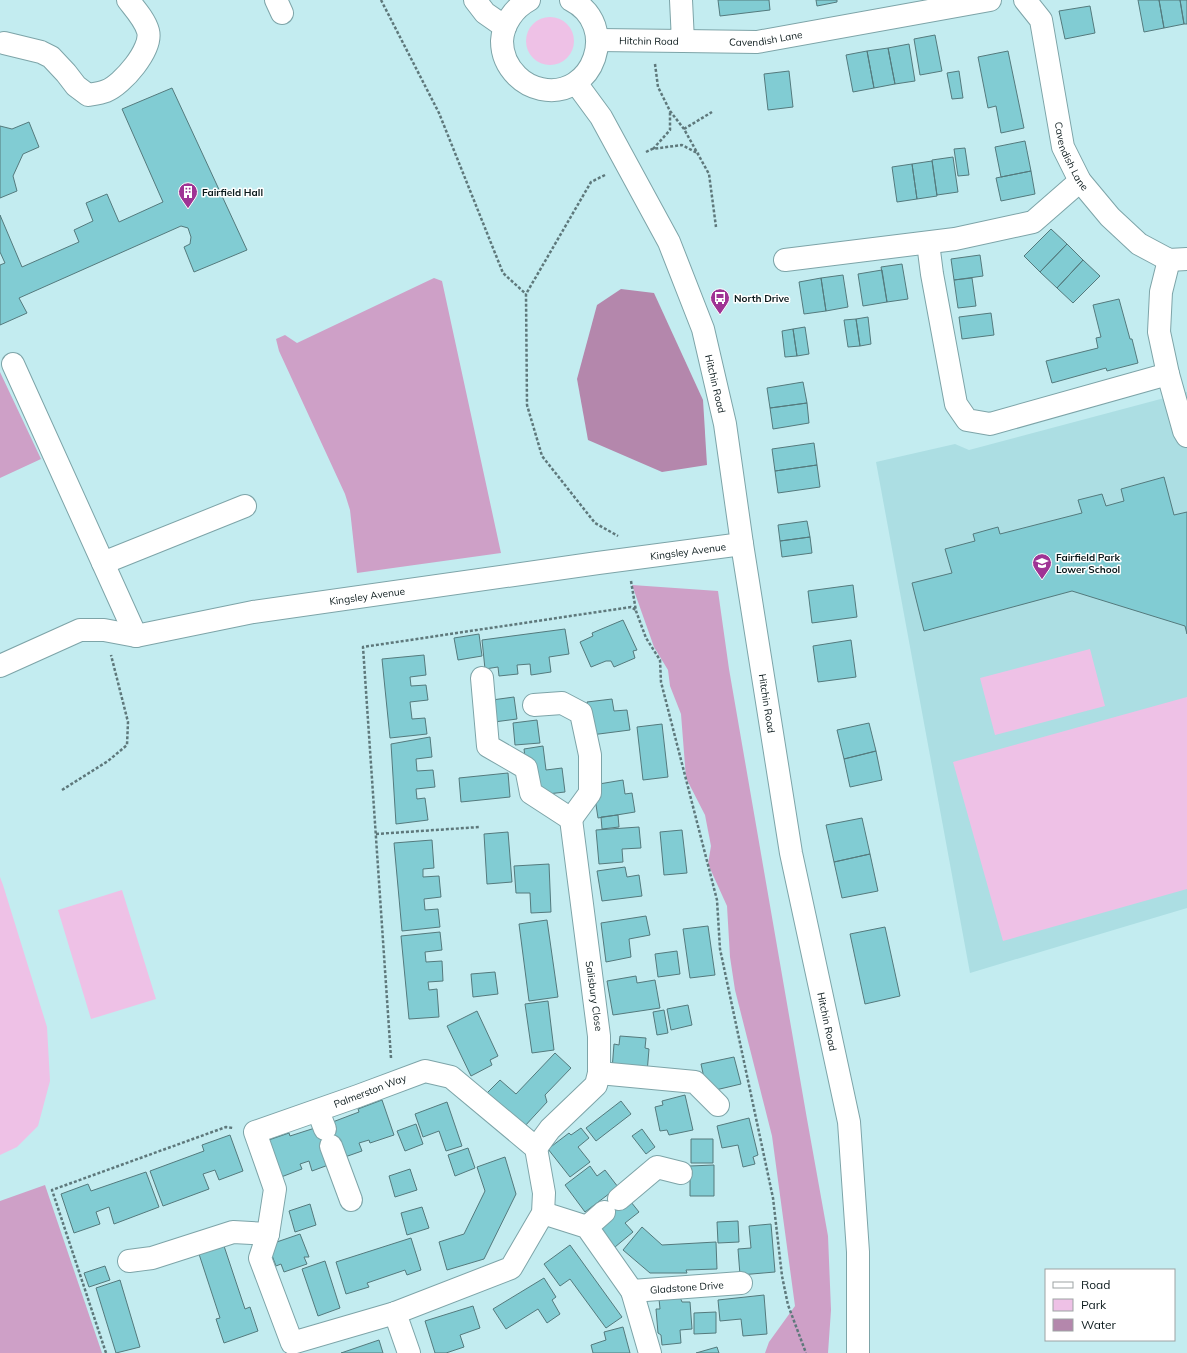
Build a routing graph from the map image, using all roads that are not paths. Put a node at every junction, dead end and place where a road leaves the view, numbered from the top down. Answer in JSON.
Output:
{"nodes":[{"id":1,"x":128,"y":0,"type":"edge"},
{"id":2,"x":475,"y":0,"type":"edge"},
{"id":3,"x":529,"y":0,"type":"edge"},
{"id":4,"x":571,"y":0,"type":"edge"},
{"id":5,"x":681,"y":0,"type":"edge"},
{"id":6,"x":990,"y":0,"type":"edge"},
{"id":7,"x":1025,"y":0,"type":"edge"},
{"id":8,"x":944,"y":4,"type":"edge"},
{"id":9,"x":505,"y":27,"type":"junction"},
{"id":10,"x":598,"y":40,"type":"junction"},
{"id":11,"x":683,"y":41,"type":"junction"},
{"id":12,"x":1,"y":46,"type":"edge"},
{"id":13,"x":576,"y":83,"type":"junction"},
{"id":14,"x":1080,"y":181,"type":"junction"},
{"id":15,"x":928,"y":242,"type":"junction"},
{"id":16,"x":785,"y":260,"type":"dead end"},
{"id":17,"x":1178,"y":260,"type":"edge"},
{"id":18,"x":13,"y":364,"type":"dead end"},
{"id":19,"x":1168,"y":374,"type":"junction"},
{"id":20,"x":1187,"y":436,"type":"edge"},
{"id":21,"x":245,"y":506,"type":"dead end"},
{"id":22,"x":742,"y":544,"type":"junction"},
{"id":23,"x":104,"y":563,"type":"junction"},
{"id":24,"x":136,"y":636,"type":"junction"},
{"id":25,"x":0,"y":666,"type":"edge"},
{"id":26,"x":482,"y":678,"type":"dead end"},
{"id":27,"x":534,"y":704,"type":"dead end"},
{"id":28,"x":571,"y":819,"type":"junction"},
{"id":29,"x":599,"y":1073,"type":"junction"},
{"id":30,"x":718,"y":1105,"type":"dead end"},
{"id":31,"x":325,"y":1129,"type":"junction"},
{"id":32,"x":536,"y":1148,"type":"junction"},
{"id":33,"x":681,"y":1173,"type":"dead end"},
{"id":34,"x":351,"y":1200,"type":"dead end"},
{"id":35,"x":543,"y":1213,"type":"junction"},
{"id":36,"x":587,"y":1227,"type":"junction"},
{"id":37,"x":268,"y":1234,"type":"junction"},
{"id":38,"x":129,"y":1262,"type":"dead end"},
{"id":39,"x":741,"y":1283,"type":"dead end"},
{"id":40,"x":632,"y":1291,"type":"junction"},
{"id":41,"x":395,"y":1313,"type":"junction"},
{"id":42,"x":409,"y":1353,"type":"edge"},
{"id":43,"x":650,"y":1353,"type":"edge"},
{"id":44,"x":858,"y":1353,"type":"edge"}],
"edges":[{"from":1,"to":12,"type":"street"},
{"from":2,"to":9,"type":"street"},
{"from":3,"to":9,"type":"street"},
{"from":4,"to":10,"type":"street"},
{"from":5,"to":11,"type":"street","name":"Hitchin Road"},
{"from":6,"to":8,"type":"street","name":"Cavendish Lane"},
{"from":7,"to":14,"type":"street","name":"Cavendish Lane"},
{"from":8,"to":11,"type":"street","name":"Cavendish Lane"},
{"from":9,"to":13,"type":"street"},
{"from":10,"to":11,"type":"street","name":"Hitchin Road"},
{"from":10,"to":13,"type":"street"},
{"from":13,"to":22,"type":"street","name":"Hitchin Road"},
{"from":14,"to":15,"type":"street"},
{"from":14,"to":17,"type":"street","name":"Cavendish Lane"},
{"from":15,"to":16,"type":"street"},
{"from":15,"to":19,"type":"street"},
{"from":17,"to":19,"type":"street"},
{"from":18,"to":23,"type":"street"},
{"from":19,"to":20,"type":"street"},
{"from":21,"to":23,"type":"street"},
{"from":22,"to":24,"type":"street","name":"Kingsley Avenue"},
{"from":22,"to":44,"type":"street","name":"Hitchin Road"},
{"from":23,"to":24,"type":"street"},
{"from":24,"to":25,"type":"street","name":"Kingsley Avenue"},
{"from":26,"to":28,"type":"street"},
{"from":27,"to":28,"type":"street"},
{"from":28,"to":29,"type":"street","name":"Salisbury Close"},
{"from":29,"to":30,"type":"street"},
{"from":29,"to":32,"type":"street","name":"Salisbury Close"},
{"from":31,"to":32,"type":"street","name":"Palmerston Way"},
{"from":31,"to":34,"type":"street"},
{"from":31,"to":37,"type":"street","name":"Palmerston Way"},
{"from":32,"to":35,"type":"street"},
{"from":33,"to":36,"type":"street"},
{"from":35,"to":36,"type":"street"},
{"from":35,"to":41,"type":"street"},
{"from":36,"to":40,"type":"street"},
{"from":37,"to":38,"type":"street"},
{"from":37,"to":41,"type":"street"},
{"from":39,"to":40,"type":"street","name":"Gladstone Drive"},
{"from":40,"to":43,"type":"street"},
{"from":41,"to":42,"type":"street"}]}
